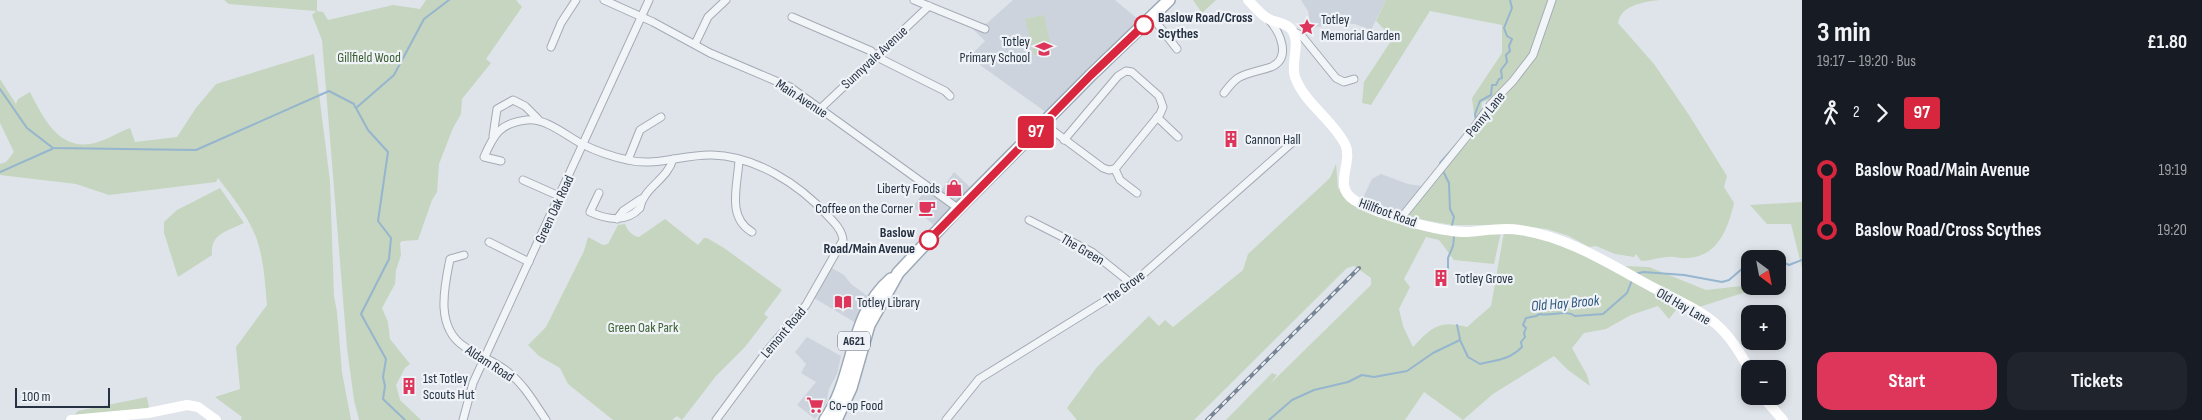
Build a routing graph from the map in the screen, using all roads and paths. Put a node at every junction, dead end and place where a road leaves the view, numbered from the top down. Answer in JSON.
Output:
{"nodes":[{"id":1,"x":576,"y":0,"type":"edge"},
{"id":2,"x":604,"y":0,"type":"edge"},
{"id":3,"x":649,"y":0,"type":"edge"},
{"id":4,"x":726,"y":0,"type":"edge"},
{"id":5,"x":914,"y":0,"type":"edge"},
{"id":6,"x":1169,"y":0,"type":"edge"},
{"id":7,"x":1248,"y":0,"type":"edge"},
{"id":8,"x":1552,"y":0,"type":"edge"},
{"id":9,"x":928,"y":6,"type":"junction"},
{"id":10,"x":641,"y":17,"type":"junction"},
{"id":11,"x":792,"y":17,"type":"dead end"},
{"id":12,"x":1152,"y":17,"type":"junction"},
{"id":13,"x":1267,"y":18,"type":"junction"},
{"id":14,"x":985,"y":29,"type":"dead end"},
{"id":15,"x":1292,"y":31,"type":"junction"},
{"id":16,"x":695,"y":44,"type":"junction"},
{"id":17,"x":550,"y":47,"type":"dead end"},
{"id":18,"x":1176,"y":49,"type":"dead end"},
{"id":19,"x":875,"y":56,"type":"junction"},
{"id":20,"x":1354,"y":79,"type":"dead end"},
{"id":21,"x":1224,"y":92,"type":"dead end"},
{"id":22,"x":950,"y":96,"type":"dead end"},
{"id":23,"x":820,"y":109,"type":"junction"},
{"id":24,"x":661,"y":117,"type":"dead end"},
{"id":25,"x":1157,"y":118,"type":"junction"},
{"id":26,"x":538,"y":119,"type":"junction"},
{"id":27,"x":1044,"y":124,"type":"junction"},
{"id":28,"x":493,"y":136,"type":"junction"},
{"id":29,"x":1178,"y":137,"type":"dead end"},
{"id":30,"x":1064,"y":140,"type":"junction"},
{"id":31,"x":1294,"y":141,"type":"dead end"},
{"id":32,"x":584,"y":145,"type":"junction"},
{"id":33,"x":673,"y":159,"type":"junction"},
{"id":34,"x":628,"y":160,"type":"junction"},
{"id":35,"x":739,"y":160,"type":"junction"},
{"id":36,"x":501,"y":161,"type":"dead end"},
{"id":37,"x":1115,"y":169,"type":"junction"},
{"id":38,"x":523,"y":180,"type":"dead end"},
{"id":39,"x":599,"y":193,"type":"dead end"},
{"id":40,"x":1137,"y":193,"type":"dead end"},
{"id":41,"x":559,"y":196,"type":"junction"},
{"id":42,"x":959,"y":209,"type":"junction"},
{"id":43,"x":1401,"y":218,"type":"junction"},
{"id":44,"x":1029,"y":220,"type":"dead end"},
{"id":45,"x":752,"y":232,"type":"dead end"},
{"id":46,"x":489,"y":242,"type":"dead end"},
{"id":47,"x":464,"y":255,"type":"dead end"},
{"id":48,"x":1602,"y":260,"type":"joint"},
{"id":49,"x":529,"y":262,"type":"junction"},
{"id":50,"x":1132,"y":284,"type":"junction"},
{"id":51,"x":486,"y":357,"type":"junction"},
{"id":52,"x":1744,"y":360,"type":"edge"},
{"id":53,"x":1770,"y":405,"type":"edge"},
{"id":54,"x":71,"y":420,"type":"edge"},
{"id":55,"x":216,"y":420,"type":"edge"},
{"id":56,"x":463,"y":420,"type":"edge"},
{"id":57,"x":546,"y":420,"type":"edge"},
{"id":58,"x":716,"y":420,"type":"edge"},
{"id":59,"x":829,"y":420,"type":"edge"},
{"id":60,"x":946,"y":420,"type":"edge"},
{"id":61,"x":1783,"y":420,"type":"edge"}],
"edges":[{"from":1,"to":17,"type":"street"},
{"from":2,"to":10,"type":"street","name":"Main Avenue"},
{"from":3,"to":10,"type":"street","name":"Green Oak Road"},
{"from":4,"to":16,"type":"street"},
{"from":5,"to":9,"type":"street"},
{"from":6,"to":12,"type":"main road","number":"A621"},
{"from":7,"to":13,"type":"street"},
{"from":8,"to":43,"type":"street","name":"Penny Lane"},
{"from":9,"to":14,"type":"street"},
{"from":9,"to":19,"type":"street","name":"Sunnyvale Avenue"},
{"from":10,"to":16,"type":"street","name":"Main Avenue"},
{"from":10,"to":32,"type":"street","name":"Green Oak Road"},
{"from":11,"to":19,"type":"street"},
{"from":12,"to":18,"type":"street"},
{"from":12,"to":27,"type":"main road","number":"A621"},
{"from":13,"to":15,"type":"street"},
{"from":13,"to":21,"type":"street"},
{"from":15,"to":20,"type":"street"},
{"from":15,"to":43,"type":"street","name":"Hillfoot Road"},
{"from":16,"to":23,"type":"street","name":"Main Avenue"},
{"from":19,"to":22,"type":"street"},
{"from":19,"to":23,"type":"street","name":"Sunnyvale Avenue"},
{"from":23,"to":42,"type":"street","name":"Main Avenue"},
{"from":24,"to":34,"type":"street"},
{"from":25,"to":29,"type":"street"},
{"from":25,"to":30,"type":"street"},
{"from":25,"to":37,"type":"street"},
{"from":26,"to":28,"type":"street"},
{"from":26,"to":28,"type":"street"},
{"from":26,"to":32,"type":"street"},
{"from":27,"to":30,"type":"street"},
{"from":27,"to":42,"type":"main road","number":"A621"},
{"from":28,"to":36,"type":"street"},
{"from":30,"to":37,"type":"street"},
{"from":31,"to":50,"type":"street","name":"The Grove"},
{"from":32,"to":34,"type":"street"},
{"from":32,"to":41,"type":"street","name":"Green Oak Road"},
{"from":33,"to":34,"type":"street"},
{"from":33,"to":35,"type":"street"},
{"from":33,"to":39,"type":"street"},
{"from":35,"to":45,"type":"street"},
{"from":35,"to":58,"type":"street","name":"Lemont Road"},
{"from":37,"to":40,"type":"street"},
{"from":38,"to":41,"type":"street"},
{"from":41,"to":49,"type":"street","name":"Green Oak Road"},
{"from":42,"to":59,"type":"main road","number":"A621"},
{"from":43,"to":48,"type":"street","name":"Hillfoot Road"},
{"from":44,"to":50,"type":"street","name":"The Green"},
{"from":46,"to":49,"type":"street"},
{"from":47,"to":51,"type":"street","name":"Aldam Road"},
{"from":48,"to":52,"type":"street","name":"Old Hay Lane"},
{"from":49,"to":51,"type":"street","name":"Green Oak Road"},
{"from":50,"to":60,"type":"street","name":"The Grove"},
{"from":51,"to":56,"type":"street","name":"Green Oak Road"},
{"from":51,"to":57,"type":"street","name":"Aldam Road"},
{"from":53,"to":61,"type":"street"},
{"from":54,"to":55,"type":"street"}]}
